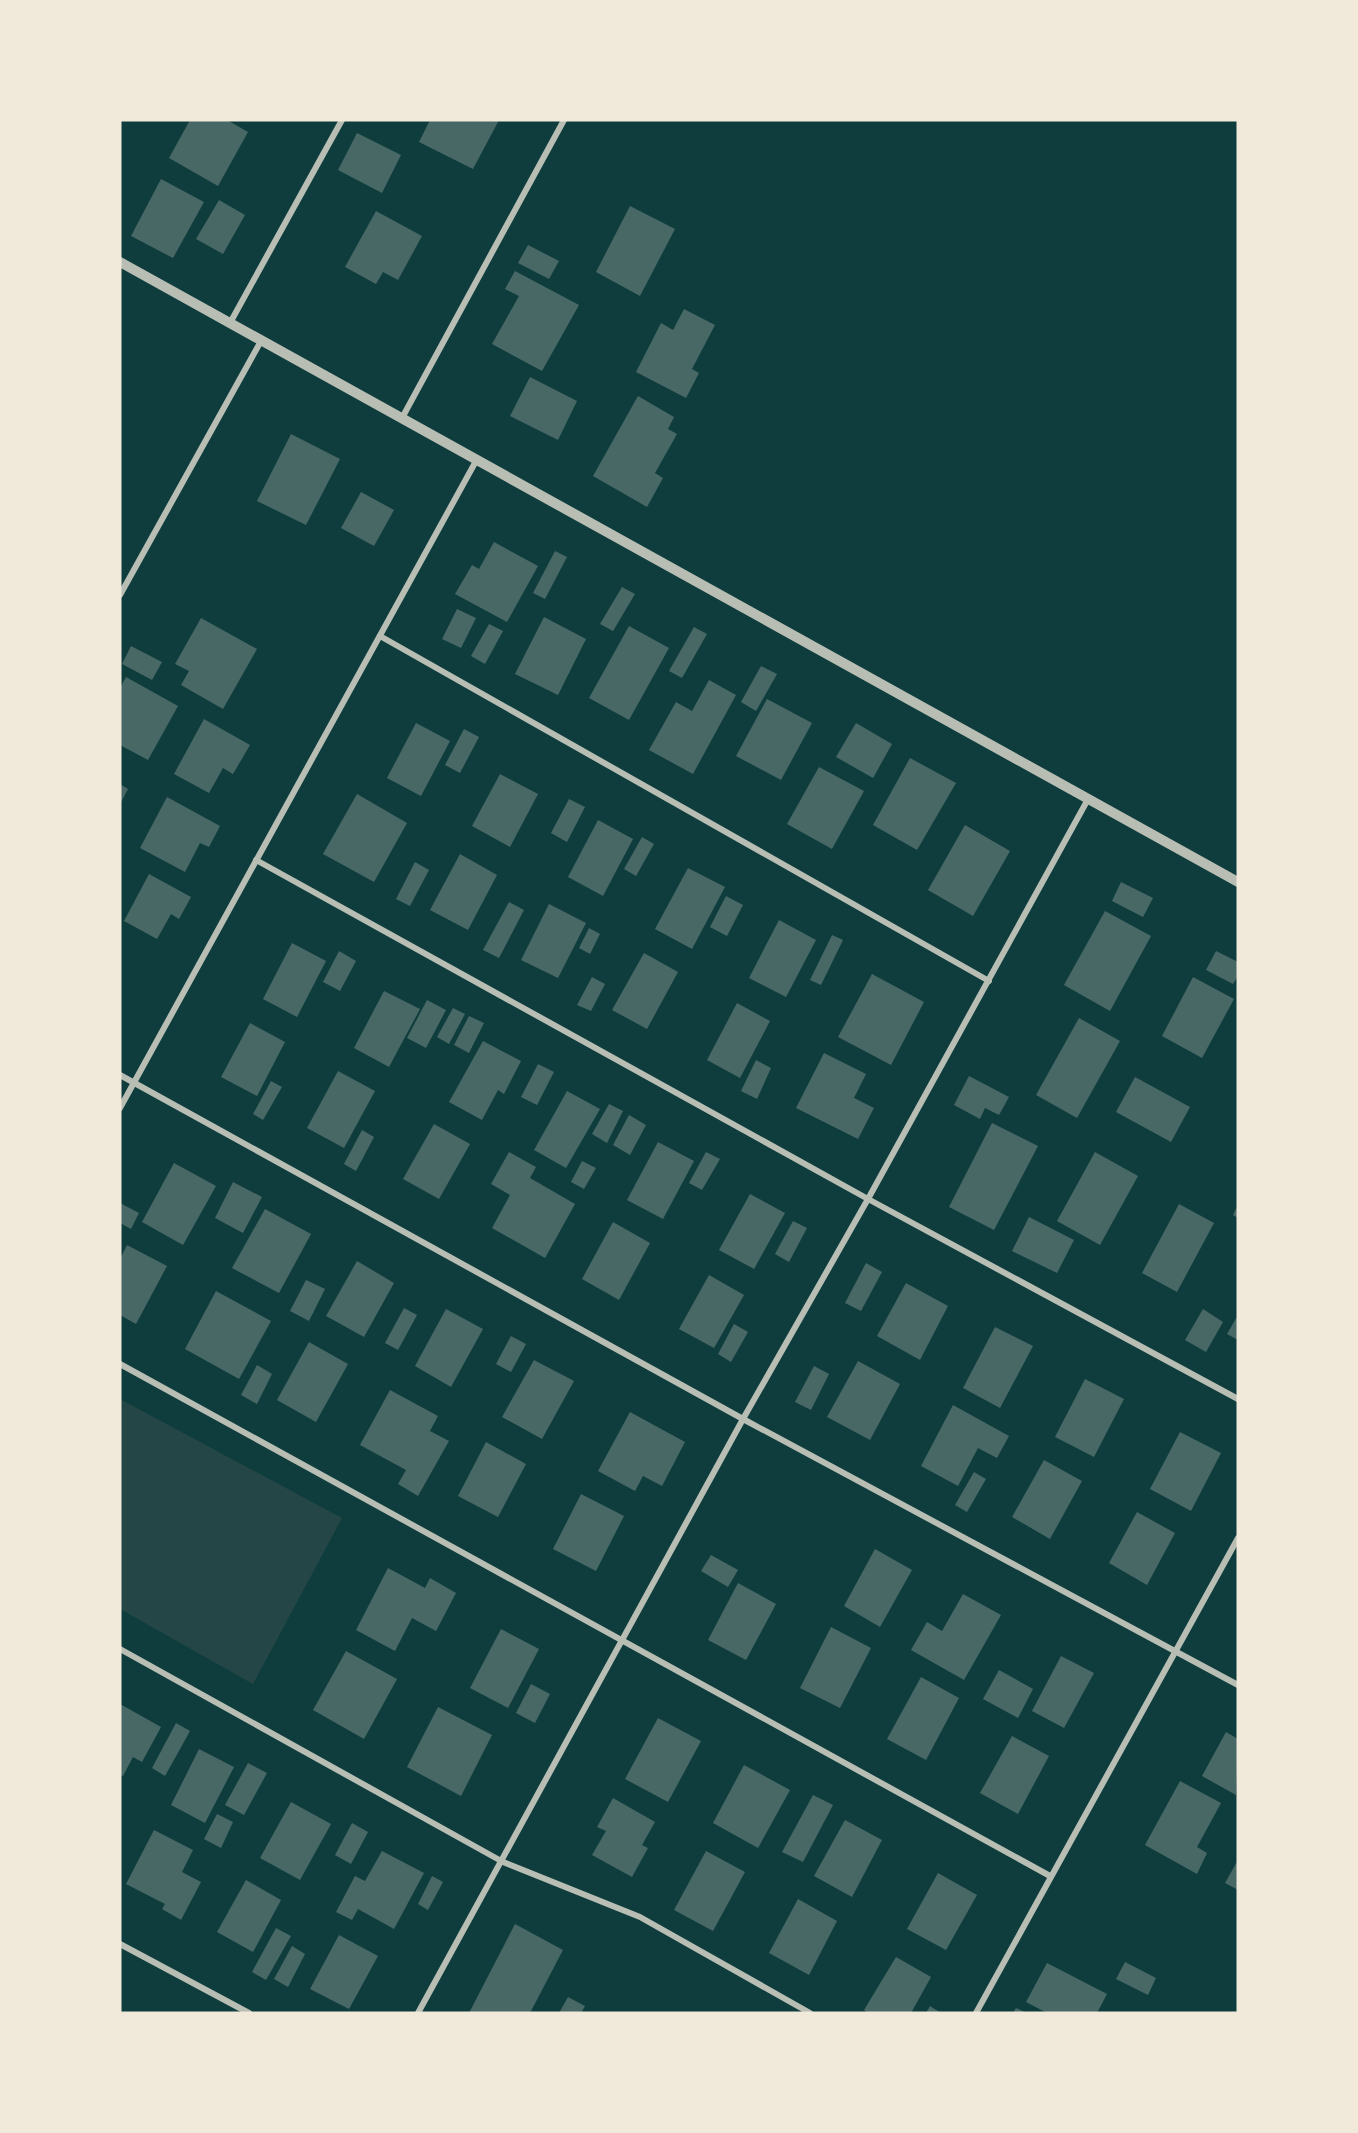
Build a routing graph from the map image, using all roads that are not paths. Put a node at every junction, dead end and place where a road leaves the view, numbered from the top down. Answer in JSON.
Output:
{"nodes":[{"id":1,"x":342,"y":120,"type":"edge"},
{"id":2,"x":564,"y":120,"type":"edge"},
{"id":3,"x":120,"y":262,"type":"edge"},
{"id":4,"x":230,"y":323,"type":"junction"},
{"id":5,"x":261,"y":341,"type":"junction"},
{"id":6,"x":401,"y":419,"type":"junction"},
{"id":7,"x":476,"y":461,"type":"junction"},
{"id":8,"x":120,"y":595,"type":"edge"},
{"id":9,"x":380,"y":636,"type":"junction"},
{"id":10,"x":1087,"y":801,"type":"junction"},
{"id":11,"x":256,"y":860,"type":"junction"},
{"id":12,"x":1238,"y":882,"type":"edge"},
{"id":13,"x":989,"y":981,"type":"junction"},
{"id":14,"x":120,"y":1075,"type":"edge"},
{"id":15,"x":134,"y":1082,"type":"junction"},
{"id":16,"x":120,"y":1108,"type":"edge"},
{"id":17,"x":868,"y":1199,"type":"junction"},
{"id":18,"x":120,"y":1364,"type":"edge"},
{"id":19,"x":1238,"y":1399,"type":"edge"},
{"id":20,"x":743,"y":1419,"type":"junction"},
{"id":21,"x":1238,"y":1538,"type":"edge"},
{"id":22,"x":623,"y":1639,"type":"junction"},
{"id":23,"x":120,"y":1649,"type":"edge"},
{"id":24,"x":1175,"y":1651,"type":"junction"},
{"id":25,"x":1238,"y":1685,"type":"edge"},
{"id":26,"x":502,"y":1862,"type":"junction"},
{"id":27,"x":1050,"y":1876,"type":"junction"},
{"id":28,"x":120,"y":1944,"type":"edge"},
{"id":29,"x":249,"y":2013,"type":"edge"},
{"id":30,"x":418,"y":2013,"type":"edge"},
{"id":31,"x":810,"y":2013,"type":"edge"},
{"id":32,"x":976,"y":2013,"type":"edge"}],
"edges":[{"from":1,"to":4,"type":"street"},
{"from":2,"to":6,"type":"street"},
{"from":3,"to":4,"type":"street"},
{"from":4,"to":5,"type":"street"},
{"from":5,"to":6,"type":"street"},
{"from":5,"to":8,"type":"street"},
{"from":6,"to":7,"type":"street"},
{"from":7,"to":9,"type":"street"},
{"from":7,"to":10,"type":"street"},
{"from":9,"to":11,"type":"street"},
{"from":9,"to":13,"type":"street"},
{"from":10,"to":12,"type":"street"},
{"from":10,"to":13,"type":"street"},
{"from":11,"to":15,"type":"street"},
{"from":11,"to":17,"type":"street"},
{"from":13,"to":17,"type":"street"},
{"from":14,"to":15,"type":"street"},
{"from":15,"to":16,"type":"street"},
{"from":15,"to":20,"type":"street"},
{"from":17,"to":19,"type":"street"},
{"from":17,"to":20,"type":"street"},
{"from":18,"to":22,"type":"street"},
{"from":20,"to":22,"type":"street"},
{"from":20,"to":24,"type":"street"},
{"from":21,"to":24,"type":"street"},
{"from":22,"to":26,"type":"street"},
{"from":22,"to":27,"type":"street"},
{"from":23,"to":26,"type":"street"},
{"from":24,"to":25,"type":"street"},
{"from":24,"to":27,"type":"street"},
{"from":26,"to":30,"type":"street"},
{"from":26,"to":31,"type":"street"},
{"from":27,"to":32,"type":"street"},
{"from":28,"to":29,"type":"street"}]}
